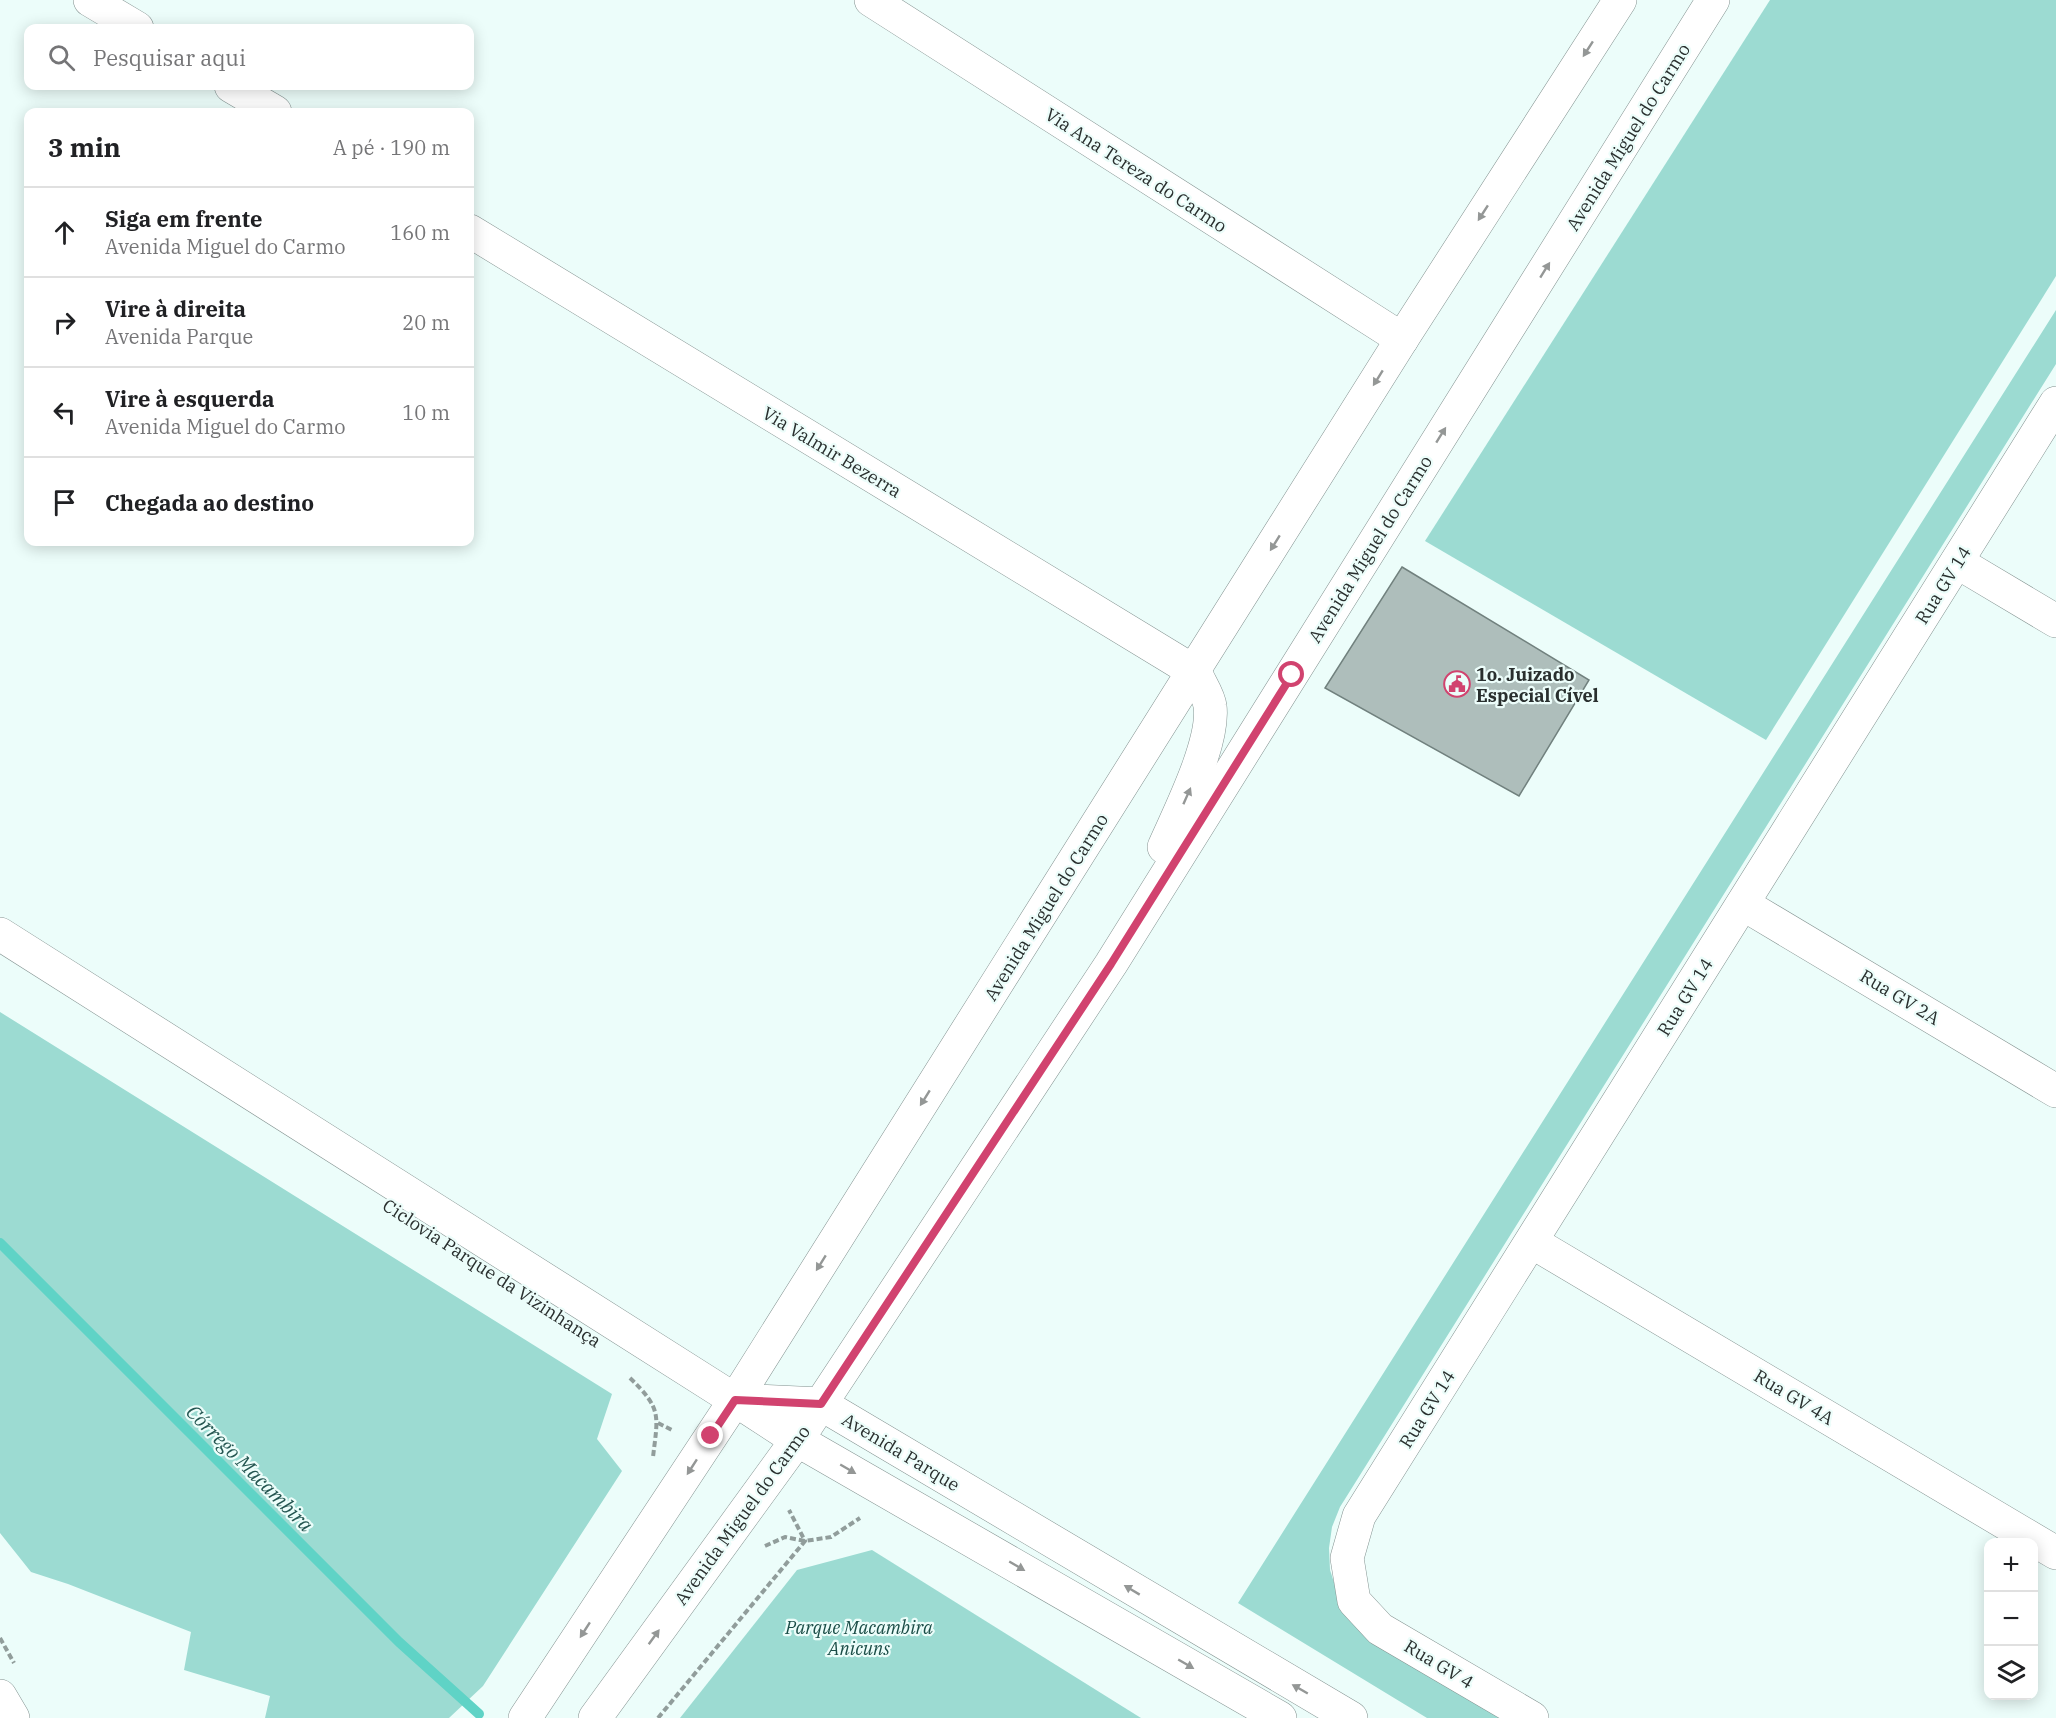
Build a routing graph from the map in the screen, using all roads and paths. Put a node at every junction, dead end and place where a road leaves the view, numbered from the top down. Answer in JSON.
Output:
{"nodes":[{"id":1,"x":90,"y":0,"type":"edge"},
{"id":2,"x":871,"y":0,"type":"edge"},
{"id":3,"x":1620,"y":0,"type":"edge"},
{"id":4,"x":1713,"y":0,"type":"edge"},
{"id":5,"x":130,"y":24,"type":"edge"},
{"id":6,"x":238,"y":90,"type":"edge"},
{"id":7,"x":268,"y":108,"type":"edge"},
{"id":8,"x":474,"y":233,"type":"edge"},
{"id":9,"x":1402,"y":339,"type":"junction"},
{"id":10,"x":2056,"y":404,"type":"edge"},
{"id":11,"x":1957,"y":562,"type":"junction"},
{"id":12,"x":2056,"y":621,"type":"edge"},
{"id":13,"x":1195,"y":672,"type":"junction"},
{"id":14,"x":1743,"y":904,"type":"junction"},
{"id":15,"x":0,"y":934,"type":"edge"},
{"id":16,"x":1111,"y":964,"type":"junction"},
{"id":17,"x":2056,"y":1091,"type":"edge"},
{"id":18,"x":1532,"y":1242,"type":"junction"},
{"id":19,"x":627,"y":1375,"type":"dead end"},
{"id":20,"x":735,"y":1400,"type":"junction"},
{"id":21,"x":821,"y":1404,"type":"junction"},
{"id":22,"x":797,"y":1440,"type":"junction"},
{"id":23,"x":652,"y":1462,"type":"dead end"},
{"id":24,"x":864,"y":1516,"type":"dead end"},
{"id":25,"x":805,"y":1541,"type":"junction"},
{"id":26,"x":762,"y":1547,"type":"dead end"},
{"id":27,"x":2056,"y":1553,"type":"edge"},
{"id":28,"x":1354,"y":1601,"type":"joint"},
{"id":29,"x":0,"y":1696,"type":"edge"},
{"id":30,"x":13,"y":1718,"type":"edge"},
{"id":31,"x":525,"y":1718,"type":"edge"},
{"id":32,"x":595,"y":1718,"type":"edge"},
{"id":33,"x":658,"y":1718,"type":"edge"},
{"id":34,"x":1280,"y":1718,"type":"edge"},
{"id":35,"x":1351,"y":1718,"type":"edge"},
{"id":36,"x":1532,"y":1718,"type":"edge"}],
"edges":[{"from":1,"to":5,"type":"street"},
{"from":2,"to":9,"type":"street","name":"Via Ana Tereza do Carmo"},
{"from":3,"to":9,"type":"street","name":"Avenida Miguel do Carmo","one_way":true},
{"from":16,"to":4,"type":"street","name":"Avenida Miguel do Carmo","one_way":true},
{"from":6,"to":7,"type":"street"},
{"from":8,"to":13,"type":"street","name":"Via Valmir Bezerra"},
{"from":9,"to":13,"type":"street","name":"Avenida Miguel do Carmo","one_way":true},
{"from":10,"to":11,"type":"street","name":"Rua GV 14"},
{"from":11,"to":12,"type":"street"},
{"from":11,"to":14,"type":"street","name":"Rua GV 14"},
{"from":16,"to":13,"type":"street","one_way":true},
{"from":13,"to":20,"type":"street","name":"Avenida Miguel do Carmo","one_way":true},
{"from":14,"to":17,"type":"street","name":"Rua GV 2A"},
{"from":14,"to":18,"type":"street","name":"Rua GV 14"},
{"from":15,"to":20,"type":"street"},
{"from":16,"to":21,"type":"street","name":"Avenida Miguel do Carmo"},
{"from":18,"to":27,"type":"street","name":"Rua GV 4A"},
{"from":18,"to":28,"type":"street","name":"Rua GV 14"},
{"from":19,"to":23,"type":"path"},
{"from":20,"to":21,"type":"street","name":"Avenida Parque"},
{"from":20,"to":22,"type":"street"},
{"from":20,"to":31,"type":"street","name":"Avenida Miguel do Carmo","one_way":true},
{"from":21,"to":22,"type":"street","name":"Avenida Miguel do Carmo"},
{"from":35,"to":21,"type":"street","name":"Avenida Parque","one_way":true},
{"from":32,"to":22,"type":"street","name":"Avenida Miguel do Carmo","one_way":true},
{"from":22,"to":34,"type":"street","one_way":true},
{"from":24,"to":25,"type":"path"},
{"from":25,"to":26,"type":"path"},
{"from":25,"to":33,"type":"path"},
{"from":28,"to":36,"type":"street","name":"Rua GV 4"},
{"from":29,"to":30,"type":"street"}]}
